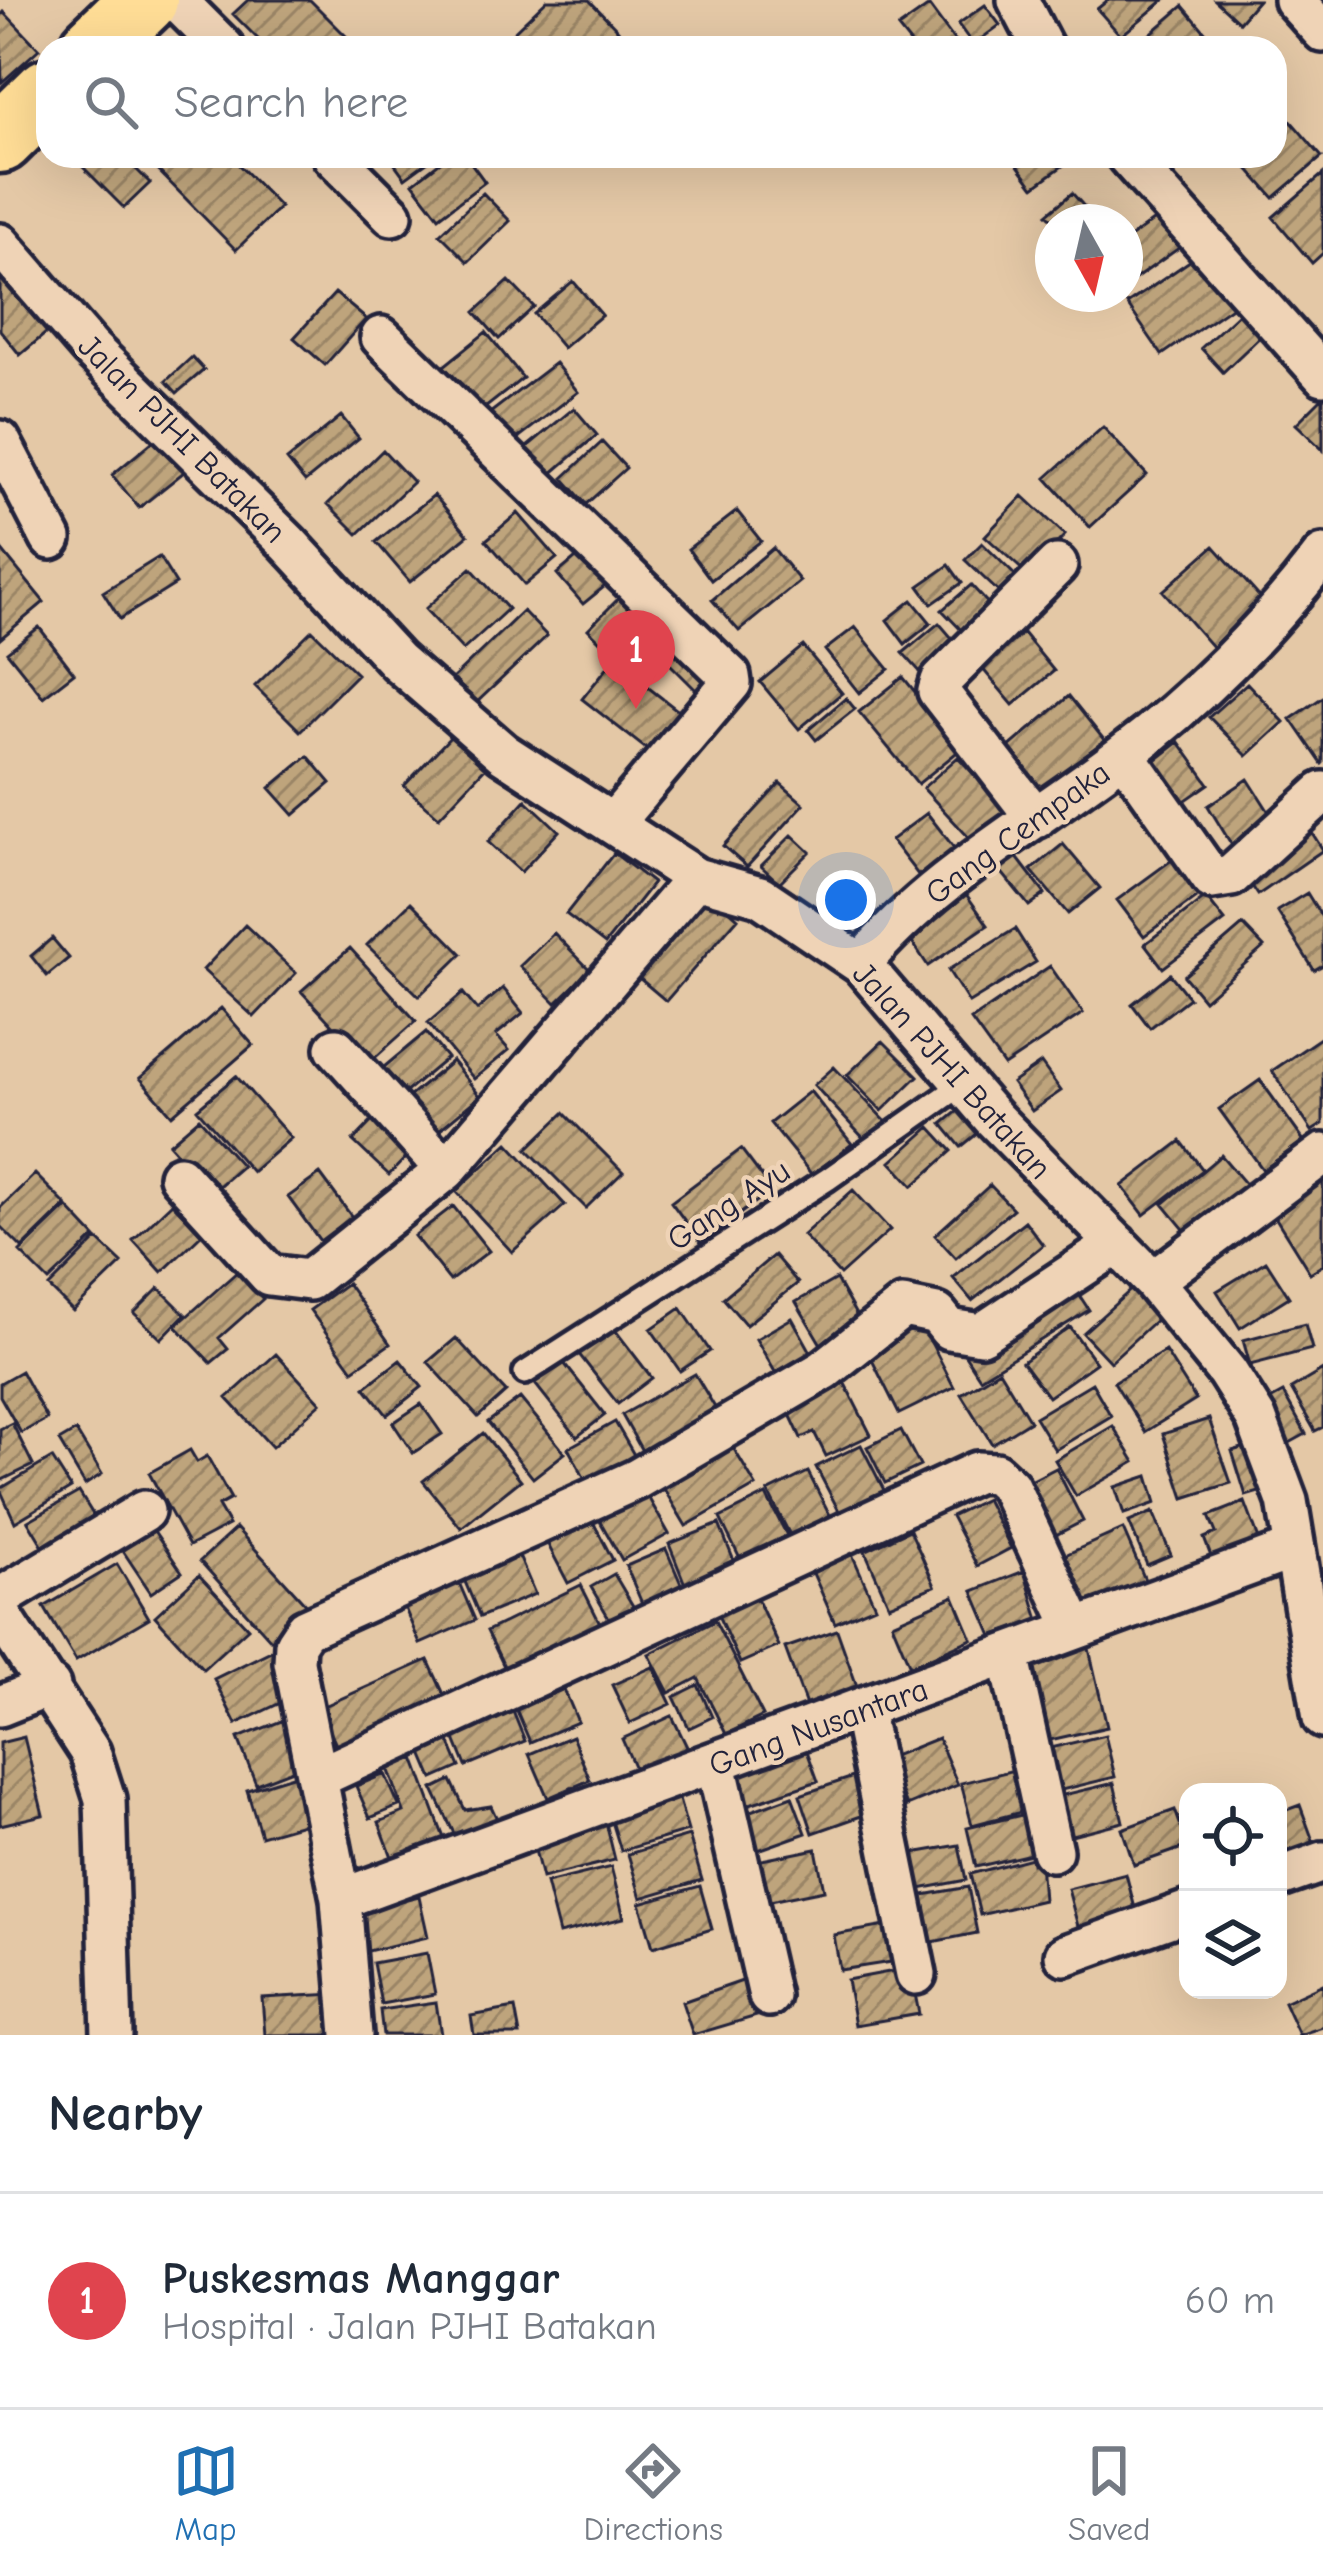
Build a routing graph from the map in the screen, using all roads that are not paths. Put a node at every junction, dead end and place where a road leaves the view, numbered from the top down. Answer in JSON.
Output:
{"nodes":[{"id":1,"x":144,"y":0,"type":"edge"},
{"id":2,"x":176,"y":0,"type":"edge"},
{"id":3,"x":1018,"y":0,"type":"edge"},
{"id":4,"x":1294,"y":0,"type":"edge"},
{"id":5,"x":1323,"y":32,"type":"edge"},
{"id":6,"x":106,"y":36,"type":"edge"},
{"id":7,"x":212,"y":36,"type":"edge"},
{"id":8,"x":1037,"y":36,"type":"edge"},
{"id":9,"x":36,"y":104,"type":"edge"},
{"id":10,"x":0,"y":139,"type":"edge"},
{"id":11,"x":345,"y":168,"type":"edge"},
{"id":12,"x":1138,"y":168,"type":"edge"},
{"id":13,"x":392,"y":215,"type":"dead end"},
{"id":14,"x":0,"y":244,"type":"edge"},
{"id":15,"x":381,"y":337,"type":"dead end"},
{"id":16,"x":1323,"y":375,"type":"edge"},
{"id":17,"x":0,"y":441,"type":"edge"},
{"id":18,"x":51,"y":539,"type":"dead end"},
{"id":19,"x":1323,"y":555,"type":"edge"},
{"id":20,"x":1057,"y":566,"type":"dead end"},
{"id":21,"x":1124,"y":754,"type":"junction"},
{"id":22,"x":1323,"y":791,"type":"edge"},
{"id":23,"x":1036,"y":818,"type":"junction"},
{"id":24,"x":616,"y":821,"type":"junction"},
{"id":25,"x":696,"y":878,"type":"junction"},
{"id":26,"x":861,"y":964,"type":"junction"},
{"id":27,"x":336,"y":1048,"type":"dead end"},
{"id":28,"x":963,"y":1084,"type":"junction"},
{"id":29,"x":1323,"y":1154,"type":"edge"},
{"id":30,"x":446,"y":1170,"type":"junction"},
{"id":31,"x":179,"y":1176,"type":"dead end"},
{"id":32,"x":1117,"y":1244,"type":"junction"},
{"id":33,"x":1153,"y":1281,"type":"junction"},
{"id":34,"x":525,"y":1373,"type":"dead end"},
{"id":35,"x":144,"y":1511,"type":"dead end"},
{"id":36,"x":1294,"y":1549,"type":"junction"},
{"id":37,"x":0,"y":1598,"type":"edge"},
{"id":38,"x":0,"y":1613,"type":"edge"},
{"id":39,"x":1314,"y":1618,"type":"edge"},
{"id":40,"x":1074,"y":1627,"type":"junction"},
{"id":41,"x":1009,"y":1655,"type":"junction"},
{"id":42,"x":50,"y":1686,"type":"junction"},
{"id":43,"x":0,"y":1706,"type":"edge"},
{"id":44,"x":862,"y":1709,"type":"junction"},
{"id":45,"x":1323,"y":1718,"type":"edge"},
{"id":46,"x":716,"y":1764,"type":"junction"},
{"id":47,"x":317,"y":1778,"type":"junction"},
{"id":48,"x":1052,"y":1851,"type":"dead end"},
{"id":49,"x":1323,"y":1862,"type":"edge"},
{"id":50,"x":1287,"y":1875,"type":"edge"},
{"id":51,"x":341,"y":1900,"type":"junction"},
{"id":52,"x":1179,"y":1913,"type":"edge"},
{"id":53,"x":1065,"y":1954,"type":"dead end"},
{"id":54,"x":916,"y":1974,"type":"dead end"},
{"id":55,"x":769,"y":1996,"type":"dead end"},
{"id":56,"x":112,"y":2035,"type":"edge"},
{"id":57,"x":352,"y":2035,"type":"edge"}],
"edges":[{"from":1,"to":6,"type":"highway"},
{"from":2,"to":7,"type":"street"},
{"from":3,"to":8,"type":"street"},
{"from":4,"to":5,"type":"street"},
{"from":9,"to":10,"type":"highway"},
{"from":11,"to":13,"type":"street"},
{"from":12,"to":16,"type":"street"},
{"from":14,"to":24,"type":"street","name":"Jalan PJHI Batakan"},
{"from":15,"to":24,"type":"street"},
{"from":17,"to":18,"type":"street"},
{"from":19,"to":21,"type":"street","name":"Gang Cempaka"},
{"from":20,"to":23,"type":"street"},
{"from":21,"to":22,"type":"street"},
{"from":21,"to":23,"type":"street","name":"Gang Cempaka"},
{"from":23,"to":26,"type":"street","name":"Gang Cempaka"},
{"from":24,"to":25,"type":"street","name":"Jalan PJHI Batakan"},
{"from":25,"to":26,"type":"street","name":"Jalan PJHI Batakan"},
{"from":25,"to":30,"type":"street"},
{"from":26,"to":28,"type":"street","name":"Jalan PJHI Batakan"},
{"from":27,"to":30,"type":"street"},
{"from":28,"to":32,"type":"street","name":"Jalan PJHI Batakan"},
{"from":28,"to":34,"type":"lane","name":"Gang Ayu"},
{"from":29,"to":33,"type":"street"},
{"from":30,"to":31,"type":"street"},
{"from":32,"to":33,"type":"street","name":"Jalan PJHI Batakan"},
{"from":32,"to":47,"type":"street"},
{"from":33,"to":36,"type":"street","name":"Jalan PJHI Batakan"},
{"from":35,"to":37,"type":"street"},
{"from":36,"to":39,"type":"street","name":"Jalan PJHI Batakan"},
{"from":36,"to":40,"type":"street","name":"Gang Nusantara"},
{"from":38,"to":42,"type":"street"},
{"from":39,"to":45,"type":"street","name":"Jalan PJHI Batakan"},
{"from":40,"to":41,"type":"street","name":"Gang Nusantara"},
{"from":40,"to":47,"type":"street"},
{"from":41,"to":44,"type":"street","name":"Gang Nusantara"},
{"from":41,"to":48,"type":"street"},
{"from":42,"to":43,"type":"street"},
{"from":42,"to":56,"type":"street"},
{"from":44,"to":46,"type":"street","name":"Gang Nusantara"},
{"from":44,"to":54,"type":"street"},
{"from":46,"to":51,"type":"street","name":"Gang Nusantara"},
{"from":46,"to":55,"type":"street"},
{"from":47,"to":51,"type":"street"},
{"from":49,"to":50,"type":"street"},
{"from":51,"to":57,"type":"street"},
{"from":52,"to":53,"type":"street"}]}
